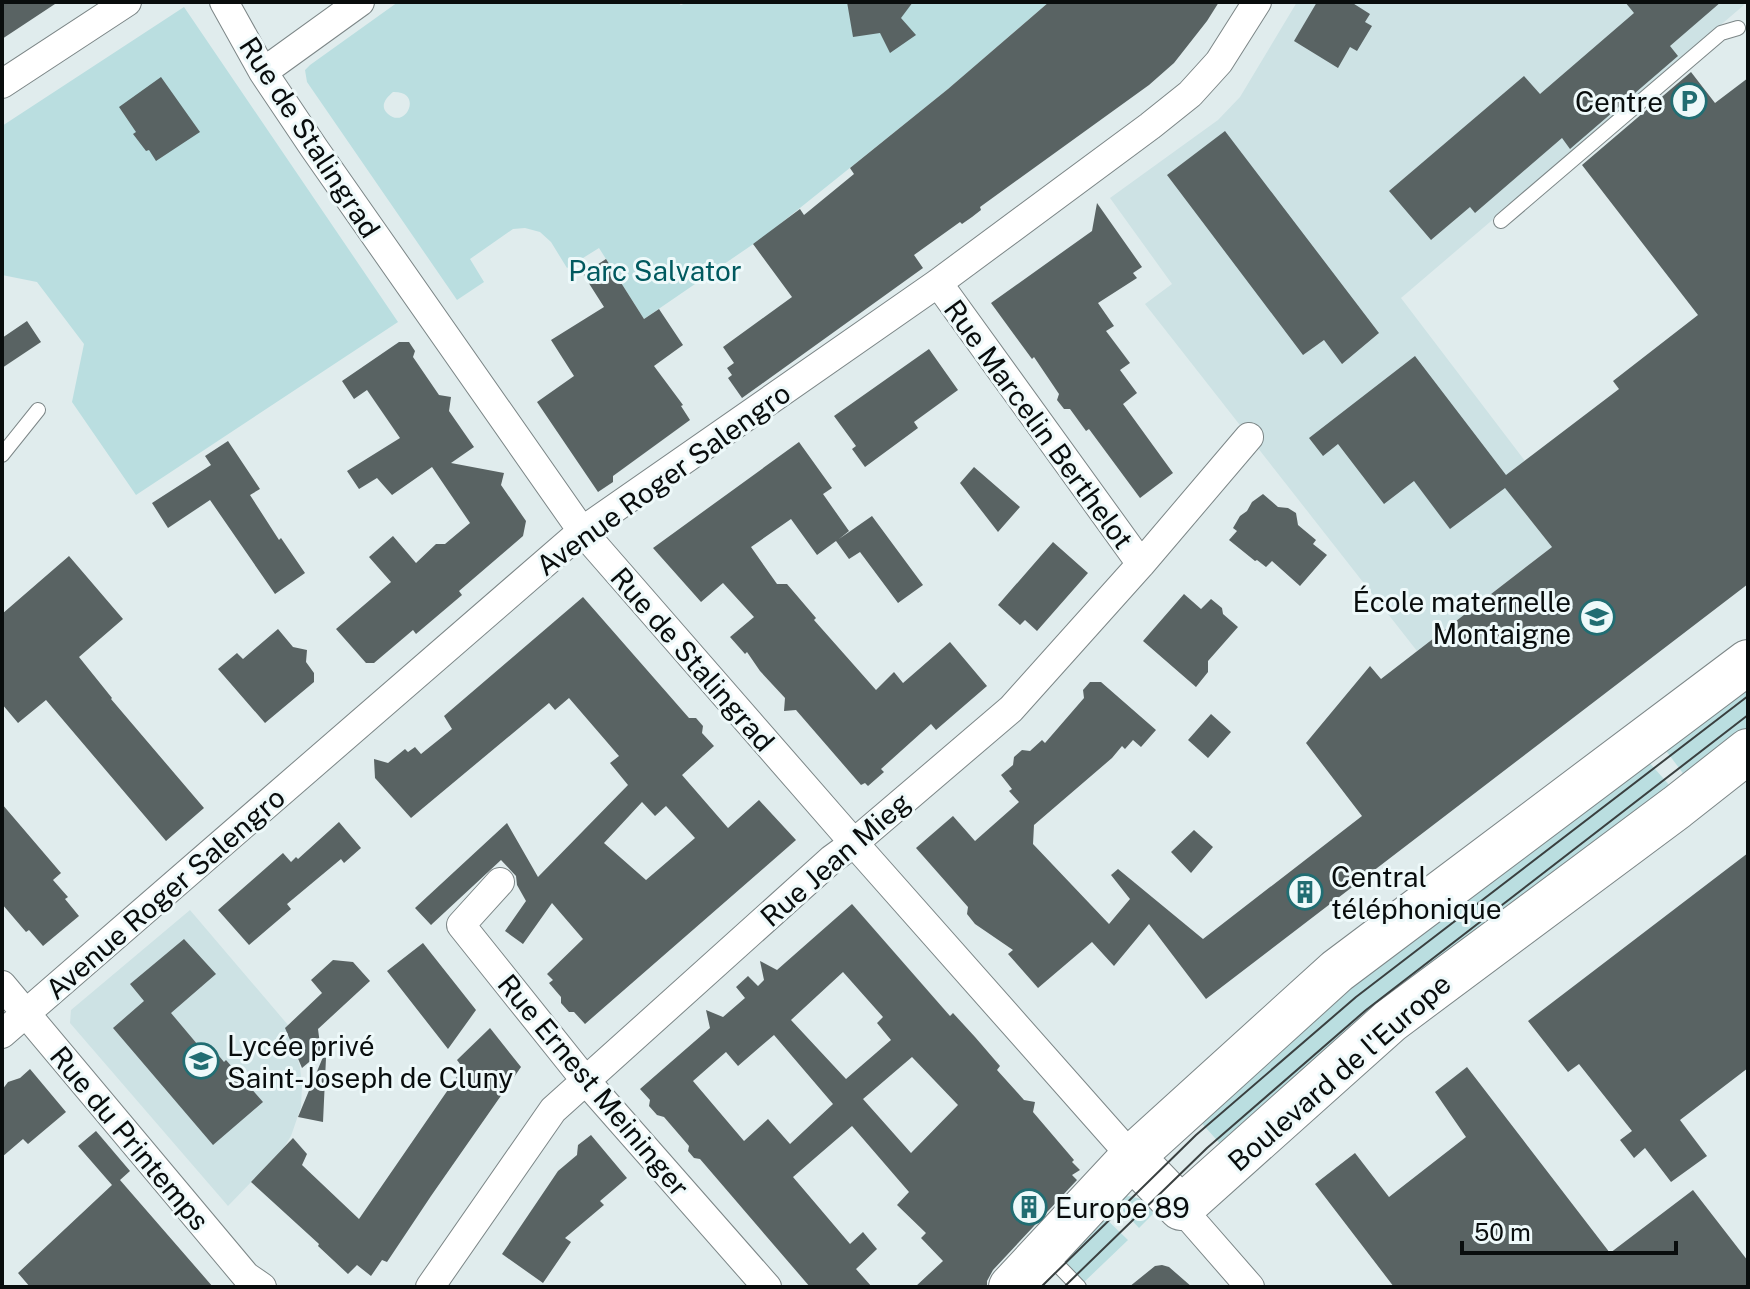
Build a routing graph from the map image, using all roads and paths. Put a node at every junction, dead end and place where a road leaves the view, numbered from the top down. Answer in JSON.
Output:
{"nodes":[{"id":1,"x":127,"y":2,"type":"edge"},
{"id":2,"x":224,"y":2,"type":"edge"},
{"id":3,"x":360,"y":2,"type":"edge"},
{"id":4,"x":1257,"y":2,"type":"edge"},
{"id":5,"x":1738,"y":28,"type":"dead end"},
{"id":6,"x":263,"y":72,"type":"junction"},
{"id":7,"x":2,"y":84,"type":"edge"},
{"id":8,"x":1501,"y":221,"type":"dead end"},
{"id":9,"x":938,"y":283,"type":"junction"},
{"id":10,"x":38,"y":410,"type":"dead end"},
{"id":11,"x":1249,"y":437,"type":"dead end"},
{"id":12,"x":2,"y":455,"type":"edge"},
{"id":13,"x":582,"y":531,"type":"junction"},
{"id":14,"x":1141,"y":564,"type":"junction"},
{"id":15,"x":1748,"y":662,"type":"edge"},
{"id":16,"x":1748,"y":751,"type":"edge"},
{"id":17,"x":854,"y":843,"type":"junction"},
{"id":18,"x":500,"y":882,"type":"dead end"},
{"id":19,"x":2,"y":985,"type":"edge"},
{"id":20,"x":26,"y":1013,"type":"junction"},
{"id":21,"x":2,"y":1034,"type":"edge"},
{"id":22,"x":585,"y":1080,"type":"junction"},
{"id":23,"x":1132,"y":1157,"type":"junction"},
{"id":24,"x":1181,"y":1208,"type":"junction"},
{"id":25,"x":1045,"y":1252,"type":"junction"},
{"id":26,"x":262,"y":1287,"type":"edge"},
{"id":27,"x":430,"y":1287,"type":"edge"},
{"id":28,"x":767,"y":1287,"type":"edge"},
{"id":29,"x":1011,"y":1287,"type":"edge"},
{"id":30,"x":1079,"y":1287,"type":"edge"},
{"id":31,"x":1250,"y":1287,"type":"edge"}],
"edges":[{"from":1,"to":7,"type":"street"},
{"from":2,"to":6,"type":"street","name":"Rue de Stalingrad"},
{"from":3,"to":6,"type":"street"},
{"from":4,"to":9,"type":"street","name":"Avenue Roger Salengro"},
{"from":5,"to":8,"type":"lane"},
{"from":6,"to":13,"type":"street","name":"Rue de Stalingrad"},
{"from":9,"to":13,"type":"street","name":"Avenue Roger Salengro"},
{"from":9,"to":14,"type":"street","name":"Rue Marcelin Berthelot"},
{"from":10,"to":12,"type":"lane"},
{"from":11,"to":14,"type":"street","name":"Rue Jean Mieg"},
{"from":13,"to":17,"type":"street","name":"Rue de Stalingrad"},
{"from":13,"to":20,"type":"street","name":"Avenue Roger Salengro"},
{"from":14,"to":17,"type":"street","name":"Rue Jean Mieg"},
{"from":15,"to":23,"type":"main road"},
{"from":16,"to":24,"type":"main road","name":"Boulevard de l'Europe"},
{"from":17,"to":22,"type":"street","name":"Rue Jean Mieg"},
{"from":17,"to":23,"type":"street","name":"Rue de Stalingrad"},
{"from":18,"to":22,"type":"street","name":"Rue Ernest Meininger"},
{"from":19,"to":20,"type":"street","name":"Rue du Printemps"},
{"from":20,"to":21,"type":"street","name":"Avenue Roger Salengro"},
{"from":20,"to":26,"type":"street","name":"Rue du Printemps"},
{"from":22,"to":27,"type":"street","name":"Rue Jean Mieg"},
{"from":22,"to":28,"type":"street","name":"Rue Ernest Meininger"},
{"from":23,"to":24,"type":"main road"},
{"from":23,"to":25,"type":"main road"},
{"from":24,"to":31,"type":"street"},
{"from":25,"to":29,"type":"main road"},
{"from":25,"to":30,"type":"lane"}]}
